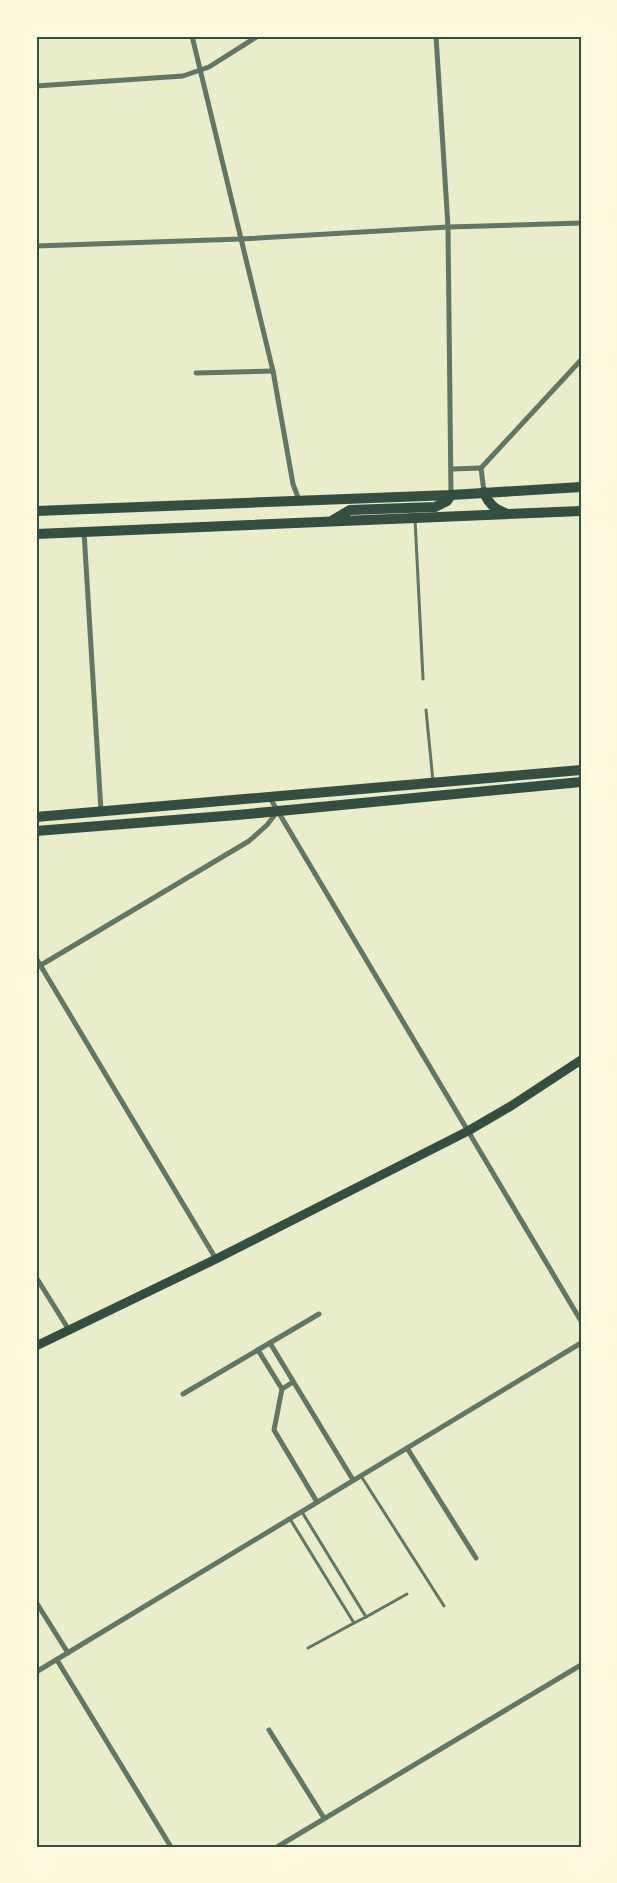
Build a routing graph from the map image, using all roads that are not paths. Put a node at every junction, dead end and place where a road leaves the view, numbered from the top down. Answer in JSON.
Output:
{"nodes":[{"id":1,"x":192,"y":36,"type":"edge"},
{"id":2,"x":258,"y":36,"type":"edge"},
{"id":3,"x":436,"y":36,"type":"edge"},
{"id":4,"x":201,"y":71,"type":"junction"},
{"id":5,"x":36,"y":86,"type":"edge"},
{"id":6,"x":581,"y":223,"type":"edge"},
{"id":7,"x":448,"y":227,"type":"junction"},
{"id":8,"x":241,"y":239,"type":"junction"},
{"id":9,"x":36,"y":246,"type":"edge"},
{"id":10,"x":581,"y":360,"type":"edge"},
{"id":11,"x":272,"y":371,"type":"junction"},
{"id":12,"x":196,"y":373,"type":"dead end"},
{"id":13,"x":482,"y":468,"type":"junction"},
{"id":14,"x":452,"y":469,"type":"junction"},
{"id":15,"x":581,"y":487,"type":"edge"},
{"id":16,"x":484,"y":492,"type":"junction"},
{"id":17,"x":451,"y":495,"type":"junction"},
{"id":18,"x":299,"y":500,"type":"junction"},
{"id":19,"x":36,"y":511,"type":"edge"},
{"id":20,"x":581,"y":511,"type":"edge"},
{"id":21,"x":506,"y":514,"type":"junction"},
{"id":22,"x":415,"y":518,"type":"junction"},
{"id":23,"x":330,"y":522,"type":"junction"},
{"id":24,"x":84,"y":532,"type":"junction"},
{"id":25,"x":36,"y":534,"type":"edge"},
{"id":26,"x":423,"y":679,"type":"dead end"},
{"id":27,"x":426,"y":710,"type":"dead end"},
{"id":28,"x":581,"y":770,"type":"edge"},
{"id":29,"x":581,"y":782,"type":"edge"},
{"id":30,"x":433,"y":784,"type":"junction"},
{"id":31,"x":368,"y":789,"type":"junction"},
{"id":32,"x":270,"y":798,"type":"junction"},
{"id":33,"x":277,"y":811,"type":"junction"},
{"id":34,"x":101,"y":812,"type":"junction"},
{"id":35,"x":36,"y":817,"type":"edge"},
{"id":36,"x":36,"y":831,"type":"edge"},
{"id":37,"x":36,"y":958,"type":"edge"},
{"id":38,"x":38,"y":967,"type":"edge"},
{"id":39,"x":581,"y":1060,"type":"edge"},
{"id":40,"x":468,"y":1131,"type":"junction"},
{"id":41,"x":216,"y":1259,"type":"junction"},
{"id":42,"x":36,"y":1277,"type":"edge"},
{"id":43,"x":319,"y":1314,"type":"dead end"},
{"id":44,"x":581,"y":1321,"type":"edge"},
{"id":45,"x":69,"y":1330,"type":"junction"},
{"id":46,"x":270,"y":1343,"type":"junction"},
{"id":47,"x":581,"y":1343,"type":"edge"},
{"id":48,"x":36,"y":1346,"type":"edge"},
{"id":49,"x":258,"y":1350,"type":"junction"},
{"id":50,"x":294,"y":1382,"type":"junction"},
{"id":51,"x":282,"y":1389,"type":"junction"},
{"id":52,"x":183,"y":1394,"type":"dead end"},
{"id":53,"x":407,"y":1448,"type":"junction"},
{"id":54,"x":361,"y":1476,"type":"junction"},
{"id":55,"x":353,"y":1480,"type":"junction"},
{"id":56,"x":317,"y":1502,"type":"junction"},
{"id":57,"x":302,"y":1511,"type":"junction"},
{"id":58,"x":290,"y":1519,"type":"junction"},
{"id":59,"x":476,"y":1558,"type":"dead end"},
{"id":60,"x":407,"y":1594,"type":"dead end"},
{"id":61,"x":36,"y":1602,"type":"edge"},
{"id":62,"x":444,"y":1606,"type":"dead end"},
{"id":63,"x":366,"y":1617,"type":"junction"},
{"id":64,"x":354,"y":1623,"type":"junction"},
{"id":65,"x":308,"y":1648,"type":"dead end"},
{"id":66,"x":68,"y":1653,"type":"junction"},
{"id":67,"x":57,"y":1660,"type":"junction"},
{"id":68,"x":581,"y":1665,"type":"edge"},
{"id":69,"x":36,"y":1672,"type":"edge"},
{"id":70,"x":269,"y":1730,"type":"dead end"},
{"id":71,"x":324,"y":1818,"type":"junction"},
{"id":72,"x":171,"y":1847,"type":"edge"},
{"id":73,"x":277,"y":1847,"type":"edge"}],
"edges":[{"from":1,"to":4,"type":"street"},
{"from":2,"to":4,"type":"street"},
{"from":3,"to":7,"type":"street"},
{"from":4,"to":5,"type":"street"},
{"from":4,"to":8,"type":"street"},
{"from":6,"to":7,"type":"street"},
{"from":7,"to":8,"type":"street"},
{"from":7,"to":14,"type":"street"},
{"from":8,"to":9,"type":"street"},
{"from":8,"to":11,"type":"street"},
{"from":10,"to":13,"type":"street"},
{"from":11,"to":12,"type":"street"},
{"from":11,"to":18,"type":"street"},
{"from":13,"to":14,"type":"street"},
{"from":13,"to":16,"type":"street"},
{"from":14,"to":17,"type":"street"},
{"from":15,"to":16,"type":"main road"},
{"from":16,"to":17,"type":"main road"},
{"from":16,"to":21,"type":"main road"},
{"from":17,"to":18,"type":"main road"},
{"from":17,"to":23,"type":"main road"},
{"from":18,"to":19,"type":"main road"},
{"from":20,"to":21,"type":"main road"},
{"from":21,"to":22,"type":"main road"},
{"from":22,"to":23,"type":"main road"},
{"from":22,"to":26,"type":"lane"},
{"from":23,"to":24,"type":"main road"},
{"from":24,"to":25,"type":"main road"},
{"from":24,"to":34,"type":"street"},
{"from":27,"to":30,"type":"lane"},
{"from":28,"to":30,"type":"main road"},
{"from":29,"to":33,"type":"main road"},
{"from":30,"to":31,"type":"main road"},
{"from":31,"to":32,"type":"main road"},
{"from":31,"to":33,"type":"main road"},
{"from":32,"to":33,"type":"street"},
{"from":32,"to":34,"type":"main road"},
{"from":33,"to":36,"type":"main road"},
{"from":33,"to":38,"type":"street"},
{"from":33,"to":40,"type":"street"},
{"from":34,"to":35,"type":"main road"},
{"from":37,"to":38,"type":"street"},
{"from":38,"to":41,"type":"street"},
{"from":39,"to":40,"type":"main road"},
{"from":40,"to":41,"type":"main road"},
{"from":40,"to":44,"type":"street"},
{"from":41,"to":45,"type":"main road"},
{"from":42,"to":45,"type":"street"},
{"from":43,"to":46,"type":"street"},
{"from":45,"to":48,"type":"main road"},
{"from":46,"to":49,"type":"street"},
{"from":46,"to":50,"type":"street"},
{"from":47,"to":53,"type":"street"},
{"from":49,"to":51,"type":"street"},
{"from":49,"to":52,"type":"street"},
{"from":50,"to":51,"type":"street"},
{"from":50,"to":55,"type":"street"},
{"from":51,"to":56,"type":"street"},
{"from":53,"to":54,"type":"street"},
{"from":53,"to":59,"type":"street"},
{"from":54,"to":55,"type":"street"},
{"from":54,"to":62,"type":"lane"},
{"from":55,"to":56,"type":"street"},
{"from":56,"to":57,"type":"street"},
{"from":57,"to":58,"type":"street"},
{"from":57,"to":63,"type":"lane"},
{"from":58,"to":64,"type":"lane"},
{"from":58,"to":66,"type":"street"},
{"from":60,"to":63,"type":"lane"},
{"from":61,"to":66,"type":"street"},
{"from":63,"to":64,"type":"lane"},
{"from":64,"to":65,"type":"lane"},
{"from":66,"to":67,"type":"street"},
{"from":67,"to":69,"type":"street"},
{"from":67,"to":72,"type":"street"},
{"from":68,"to":71,"type":"street"},
{"from":70,"to":71,"type":"street"},
{"from":71,"to":73,"type":"street"}]}
